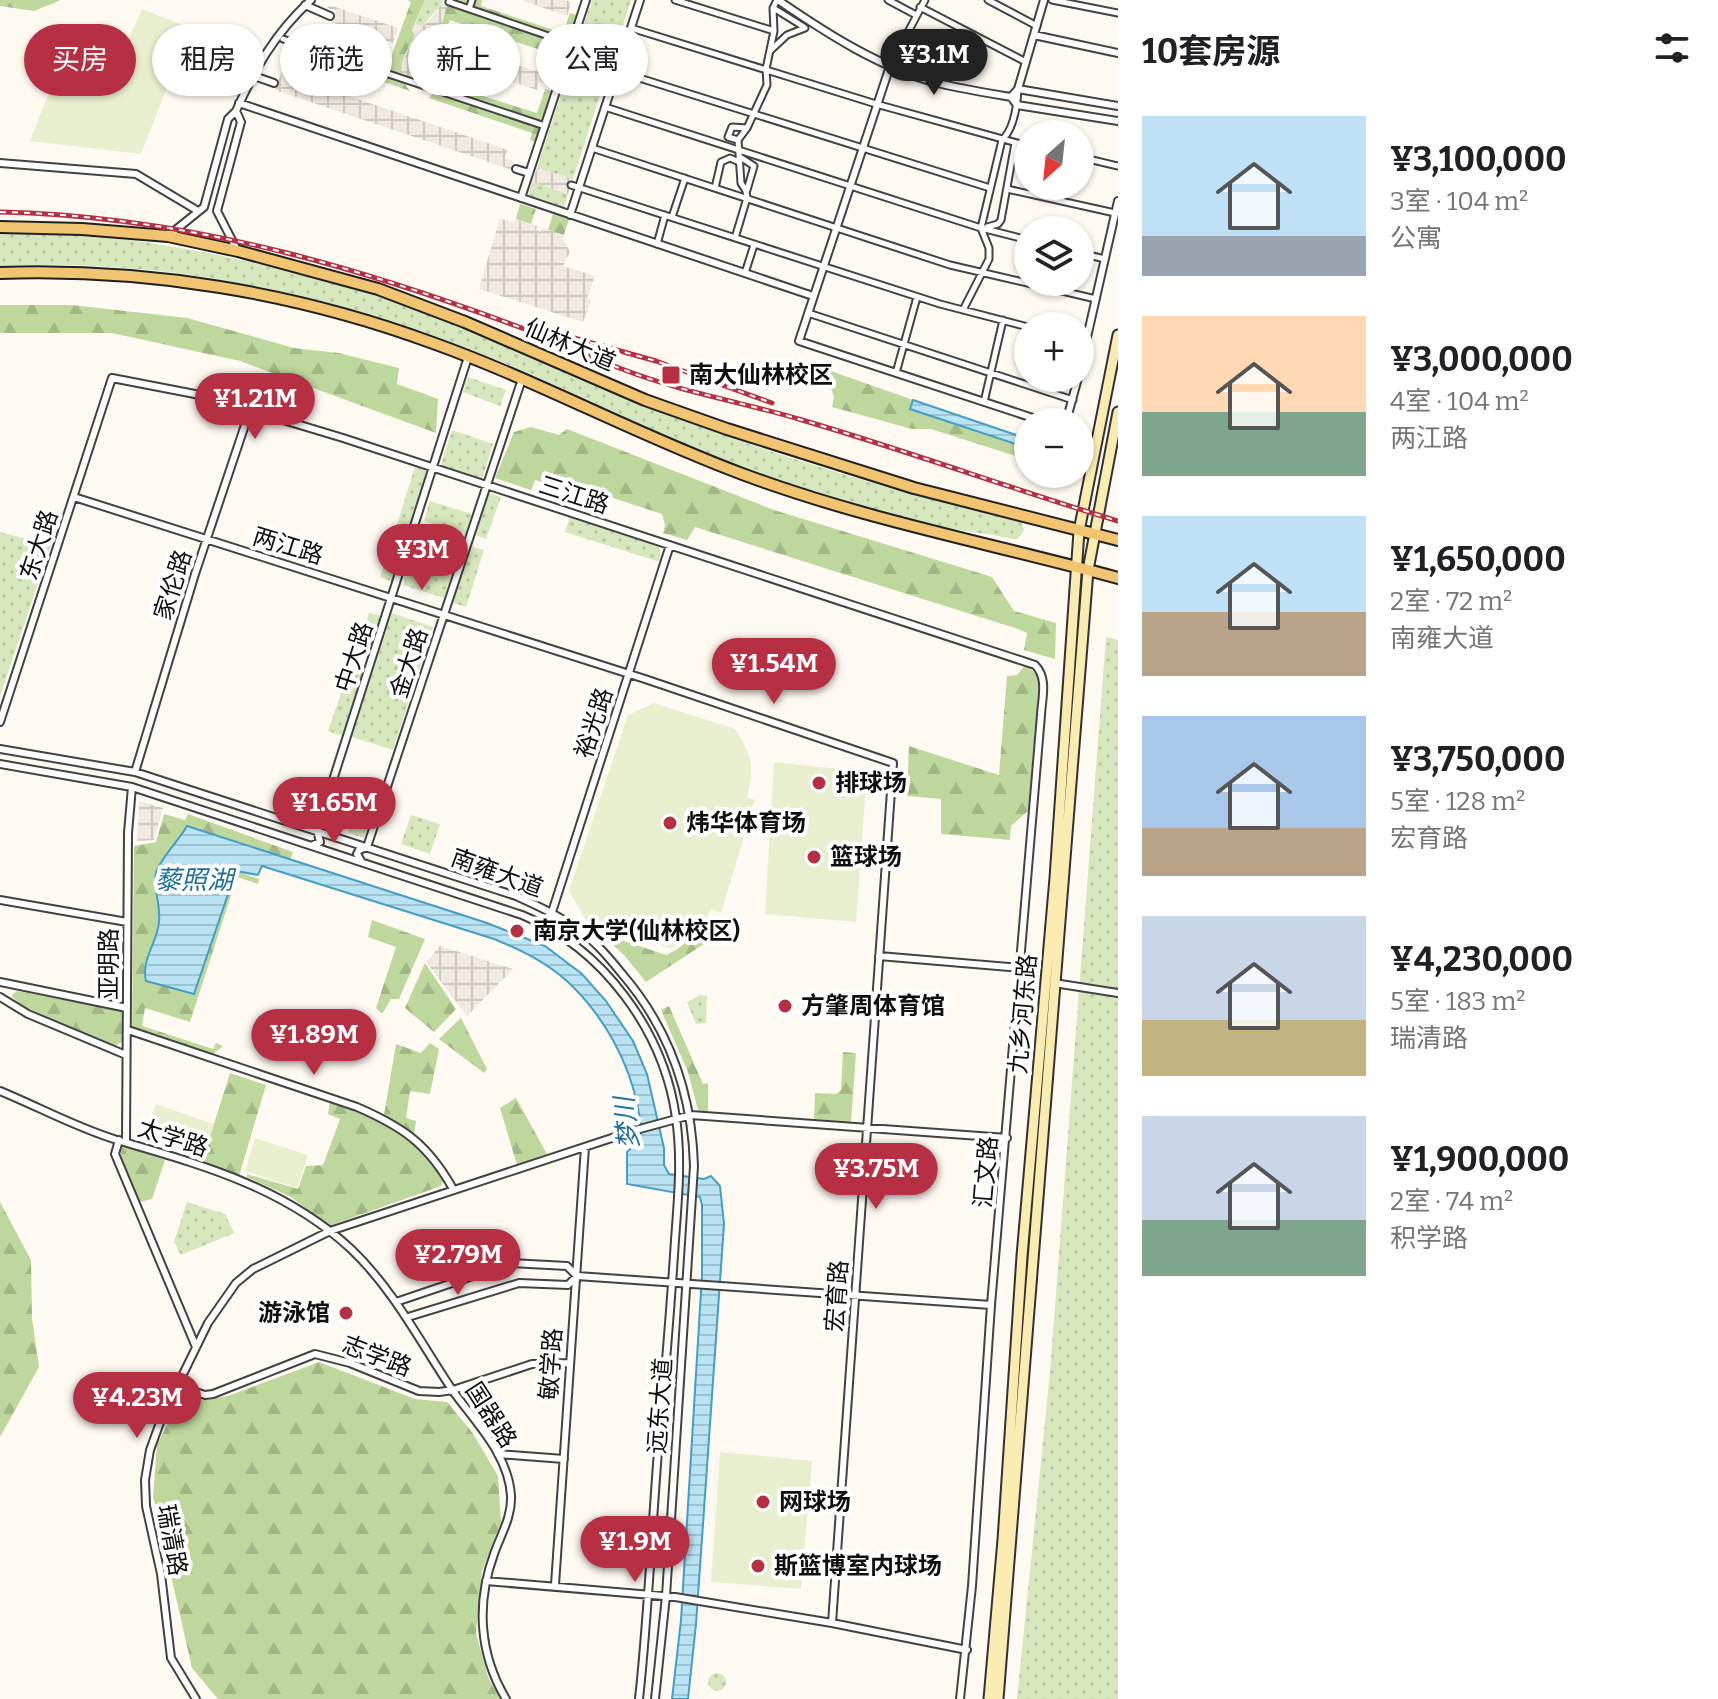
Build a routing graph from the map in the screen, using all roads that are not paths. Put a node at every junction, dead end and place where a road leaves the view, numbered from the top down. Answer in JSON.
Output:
{"nodes":[{"id":1,"x":450,"y":0,"type":"edge"},
{"id":2,"x":472,"y":0,"type":"edge"},
{"id":3,"x":586,"y":0,"type":"edge"},
{"id":4,"x":640,"y":0,"type":"edge"},
{"id":5,"x":675,"y":0,"type":"edge"},
{"id":6,"x":777,"y":0,"type":"edge"},
{"id":7,"x":888,"y":0,"type":"edge"},
{"id":8,"x":925,"y":0,"type":"edge"},
{"id":9,"x":988,"y":0,"type":"edge"},
{"id":10,"x":1044,"y":0,"type":"edge"},
{"id":11,"x":1052,"y":0,"type":"edge"},
{"id":12,"x":308,"y":3,"type":"edge"},
{"id":13,"x":920,"y":7,"type":"junction"},
{"id":14,"x":571,"y":8,"type":"dead end"},
{"id":15,"x":773,"y":8,"type":"junction"},
{"id":16,"x":469,"y":9,"type":"junction"},
{"id":17,"x":582,"y":12,"type":"junction"},
{"id":18,"x":1118,"y":13,"type":"edge"},
{"id":19,"x":916,"y":15,"type":"junction"},
{"id":20,"x":330,"y":16,"type":"dead end"},
{"id":21,"x":578,"y":24,"type":"edge"},
{"id":22,"x":632,"y":24,"type":"edge"},
{"id":23,"x":1037,"y":26,"type":"junction"},
{"id":24,"x":774,"y":31,"type":"junction"},
{"id":25,"x":536,"y":32,"type":"edge"},
{"id":26,"x":648,"y":33,"type":"edge"},
{"id":27,"x":1034,"y":35,"type":"junction"},
{"id":28,"x":769,"y":52,"type":"junction"},
{"id":29,"x":1118,"y":53,"type":"edge"},
{"id":30,"x":264,"y":57,"type":"edge"},
{"id":31,"x":1026,"y":62,"type":"junction"},
{"id":32,"x":890,"y":66,"type":"junction"},
{"id":33,"x":766,"y":69,"type":"junction"},
{"id":34,"x":392,"y":75,"type":"edge"},
{"id":35,"x":264,"y":80,"type":"edge"},
{"id":36,"x":648,"y":81,"type":"edge"},
{"id":37,"x":274,"y":83,"type":"dead end"},
{"id":38,"x":1018,"y":89,"type":"junction"},
{"id":39,"x":243,"y":96,"type":"edge"},
{"id":40,"x":554,"y":96,"type":"edge"},
{"id":41,"x":609,"y":96,"type":"edge"},
{"id":42,"x":1011,"y":97,"type":"junction"},
{"id":43,"x":239,"y":103,"type":"junction"},
{"id":44,"x":876,"y":104,"type":"junction"},
{"id":45,"x":1017,"y":105,"type":"junction"},
{"id":46,"x":1118,"y":106,"type":"edge"},
{"id":47,"x":605,"y":107,"type":"junction"},
{"id":48,"x":236,"y":111,"type":"junction"},
{"id":49,"x":753,"y":113,"type":"junction"},
{"id":50,"x":1118,"y":121,"type":"edge"},
{"id":51,"x":545,"y":126,"type":"junction"},
{"id":52,"x":747,"y":128,"type":"junction"},
{"id":53,"x":738,"y":140,"type":"junction"},
{"id":54,"x":1002,"y":140,"type":"junction"},
{"id":55,"x":1014,"y":143,"type":"edge"},
{"id":56,"x":861,"y":147,"type":"junction"},
{"id":57,"x":592,"y":148,"type":"junction"},
{"id":58,"x":1014,"y":149,"type":"edge"},
{"id":59,"x":739,"y":156,"type":"junction"},
{"id":60,"x":1094,"y":160,"type":"edge"},
{"id":61,"x":0,"y":163,"type":"edge"},
{"id":62,"x":1118,"y":166,"type":"edge"},
{"id":63,"x":516,"y":169,"type":"dead end"},
{"id":64,"x":529,"y":173,"type":"junction"},
{"id":65,"x":685,"y":178,"type":"junction"},
{"id":66,"x":575,"y":186,"type":"junction"},
{"id":67,"x":849,"y":186,"type":"junction"},
{"id":68,"x":715,"y":188,"type":"junction"},
{"id":69,"x":990,"y":188,"type":"junction"},
{"id":70,"x":1007,"y":189,"type":"junction"},
{"id":71,"x":747,"y":194,"type":"junction"},
{"id":72,"x":521,"y":198,"type":"junction"},
{"id":73,"x":1118,"y":201,"type":"edge"},
{"id":74,"x":198,"y":211,"type":"junction"},
{"id":75,"x":1115,"y":213,"type":"junction"},
{"id":76,"x":570,"y":215,"type":"junction"},
{"id":77,"x":668,"y":216,"type":"junction"},
{"id":78,"x":0,"y":227,"type":"edge"},
{"id":79,"x":835,"y":228,"type":"junction"},
{"id":80,"x":981,"y":228,"type":"junction"},
{"id":81,"x":168,"y":236,"type":"junction"},
{"id":82,"x":1014,"y":236,"type":"edge"},
{"id":83,"x":735,"y":238,"type":"junction"},
{"id":84,"x":657,"y":244,"type":"junction"},
{"id":85,"x":754,"y":245,"type":"junction"},
{"id":86,"x":238,"y":251,"type":"junction"},
{"id":87,"x":1094,"y":256,"type":"edge"},
{"id":88,"x":1105,"y":259,"type":"junction"},
{"id":89,"x":823,"y":266,"type":"junction"},
{"id":90,"x":0,"y":273,"type":"edge"},
{"id":91,"x":745,"y":273,"type":"junction"},
{"id":92,"x":982,"y":273,"type":"junction"},
{"id":93,"x":813,"y":296,"type":"junction"},
{"id":94,"x":917,"y":297,"type":"junction"},
{"id":95,"x":1096,"y":299,"type":"junction"},
{"id":96,"x":963,"y":310,"type":"junction"},
{"id":97,"x":1092,"y":312,"type":"edge"},
{"id":98,"x":808,"y":313,"type":"junction"},
{"id":99,"x":1003,"y":320,"type":"junction"},
{"id":100,"x":1014,"y":323,"type":"edge"},
{"id":101,"x":1118,"y":335,"type":"edge"},
{"id":102,"x":903,"y":344,"type":"junction"},
{"id":103,"x":468,"y":357,"type":"junction"},
{"id":104,"x":896,"y":373,"type":"junction"},
{"id":105,"x":991,"y":373,"type":"junction"},
{"id":106,"x":112,"y":378,"type":"joint"},
{"id":107,"x":522,"y":379,"type":"junction"},
{"id":108,"x":1075,"y":392,"type":"edge"},
{"id":109,"x":1073,"y":400,"type":"junction"},
{"id":110,"x":984,"y":402,"type":"junction"},
{"id":111,"x":1070,"y":408,"type":"edge"},
{"id":112,"x":250,"y":410,"type":"junction"},
{"id":113,"x":1014,"y":412,"type":"edge"},
{"id":114,"x":1118,"y":412,"type":"edge"},
{"id":115,"x":433,"y":467,"type":"junction"},
{"id":116,"x":487,"y":485,"type":"junction"},
{"id":117,"x":74,"y":497,"type":"junction"},
{"id":118,"x":1079,"y":531,"type":"junction"},
{"id":119,"x":1093,"y":534,"type":"junction"},
{"id":120,"x":207,"y":540,"type":"junction"},
{"id":121,"x":1118,"y":540,"type":"edge"},
{"id":122,"x":670,"y":545,"type":"junction"},
{"id":123,"x":1076,"y":566,"type":"junction"},
{"id":124,"x":1088,"y":570,"type":"junction"},
{"id":125,"x":1118,"y":578,"type":"edge"},
{"id":126,"x":391,"y":598,"type":"junction"},
{"id":127,"x":444,"y":615,"type":"junction"},
{"id":128,"x":1021,"y":660,"type":"joint"},
{"id":129,"x":628,"y":673,"type":"junction"},
{"id":130,"x":0,"y":722,"type":"edge"},
{"id":131,"x":0,"y":749,"type":"edge"},
{"id":132,"x":0,"y":764,"type":"edge"},
{"id":133,"x":135,"y":772,"type":"junction"},
{"id":134,"x":132,"y":787,"type":"junction"},
{"id":135,"x":317,"y":830,"type":"junction"},
{"id":136,"x":313,"y":845,"type":"junction"},
{"id":137,"x":367,"y":847,"type":"junction"},
{"id":138,"x":361,"y":861,"type":"junction"},
{"id":139,"x":0,"y":900,"type":"edge"},
{"id":140,"x":552,"y":912,"type":"junction"},
{"id":141,"x":127,"y":922,"type":"junction"},
{"id":142,"x":543,"y":924,"type":"junction"},
{"id":143,"x":881,"y":936,"type":"joint"},
{"id":144,"x":879,"y":956,"type":"junction"},
{"id":145,"x":1020,"y":968,"type":"junction"},
{"id":146,"x":0,"y":982,"type":"edge"},
{"id":147,"x":1054,"y":983,"type":"junction"},
{"id":148,"x":1118,"y":993,"type":"edge"},
{"id":149,"x":0,"y":997,"type":"edge"},
{"id":150,"x":645,"y":1000,"type":"junction"},
{"id":151,"x":127,"y":1008,"type":"junction"},
{"id":152,"x":633,"y":1008,"type":"junction"},
{"id":153,"x":128,"y":1030,"type":"junction"},
{"id":154,"x":126,"y":1055,"type":"junction"},
{"id":155,"x":0,"y":1091,"type":"edge"},
{"id":156,"x":691,"y":1115,"type":"junction"},
{"id":157,"x":674,"y":1119,"type":"junction"},
{"id":158,"x":866,"y":1128,"type":"junction"},
{"id":159,"x":1007,"y":1138,"type":"junction"},
{"id":160,"x":123,"y":1141,"type":"junction"},
{"id":161,"x":585,"y":1147,"type":"junction"},
{"id":162,"x":453,"y":1189,"type":"junction"},
{"id":163,"x":330,"y":1231,"type":"junction"},
{"id":164,"x":577,"y":1276,"type":"junction"},
{"id":165,"x":673,"y":1282,"type":"junction"},
{"id":166,"x":687,"y":1283,"type":"junction"},
{"id":167,"x":855,"y":1295,"type":"junction"},
{"id":168,"x":396,"y":1302,"type":"junction"},
{"id":169,"x":991,"y":1305,"type":"junction"},
{"id":170,"x":408,"y":1317,"type":"junction"},
{"id":171,"x":196,"y":1347,"type":"junction"},
{"id":172,"x":569,"y":1363,"type":"junction"},
{"id":173,"x":177,"y":1386,"type":"junction"},
{"id":174,"x":453,"y":1390,"type":"junction"},
{"id":175,"x":498,"y":1454,"type":"junction"},
{"id":176,"x":564,"y":1459,"type":"junction"},
{"id":177,"x":486,"y":1581,"type":"junction"},
{"id":178,"x":555,"y":1585,"type":"junction"},
{"id":179,"x":650,"y":1594,"type":"junction"},
{"id":180,"x":666,"y":1596,"type":"junction"},
{"id":181,"x":832,"y":1623,"type":"junction"},
{"id":182,"x":967,"y":1650,"type":"junction"},
{"id":183,"x":196,"y":1699,"type":"edge"},
{"id":184,"x":506,"y":1699,"type":"edge"},
{"id":185,"x":639,"y":1699,"type":"edge"},
{"id":186,"x":655,"y":1699,"type":"edge"},
{"id":187,"x":960,"y":1699,"type":"edge"},
{"id":188,"x":989,"y":1699,"type":"edge"},
{"id":189,"x":998,"y":1699,"type":"edge"}],
"edges":[{"from":1,"to":16,"type":"street"},
{"from":2,"to":16,"type":"street"},
{"from":3,"to":17,"type":"street"},
{"from":4,"to":22,"type":"street"},
{"from":5,"to":24,"type":"street"},
{"from":6,"to":15,"type":"street"},
{"from":6,"to":32,"type":"street"},
{"from":7,"to":19,"type":"street"},
{"from":8,"to":13,"type":"street"},
{"from":9,"to":23,"type":"street"},
{"from":10,"to":23,"type":"street"},
{"from":11,"to":18,"type":"street"},
{"from":12,"to":20,"type":"street"},
{"from":12,"to":30,"type":"street"},
{"from":13,"to":19,"type":"street"},
{"from":13,"to":31,"type":"street"},
{"from":14,"to":17,"type":"street"},
{"from":15,"to":24,"type":"street"},
{"from":15,"to":28,"type":"street"},
{"from":16,"to":25,"type":"street"},
{"from":17,"to":21,"type":"street"},
{"from":19,"to":32,"type":"street"},
{"from":23,"to":27,"type":"street"},
{"from":24,"to":28,"type":"street"},
{"from":26,"to":33,"type":"street"},
{"from":27,"to":29,"type":"street"},
{"from":27,"to":31,"type":"street"},
{"from":28,"to":33,"type":"street"},
{"from":31,"to":38,"type":"street"},
{"from":32,"to":42,"type":"street"},
{"from":32,"to":44,"type":"street"},
{"from":33,"to":44,"type":"street"},
{"from":33,"to":49,"type":"street"},
{"from":34,"to":51,"type":"street"},
{"from":35,"to":37,"type":"street"},
{"from":36,"to":49,"type":"street"},
{"from":38,"to":42,"type":"street"},
{"from":38,"to":45,"type":"street"},
{"from":38,"to":46,"type":"street"},
{"from":39,"to":43,"type":"street"},
{"from":40,"to":51,"type":"street"},
{"from":41,"to":47,"type":"street"},
{"from":42,"to":45,"type":"street"},
{"from":43,"to":48,"type":"street"},
{"from":43,"to":72,"type":"street"},
{"from":44,"to":54,"type":"street"},
{"from":44,"to":56,"type":"street"},
{"from":45,"to":50,"type":"street"},
{"from":45,"to":54,"type":"street"},
{"from":47,"to":57,"type":"street"},
{"from":47,"to":59,"type":"street"},
{"from":48,"to":74,"type":"street"},
{"from":48,"to":86,"type":"street"},
{"from":49,"to":52,"type":"street"},
{"from":49,"to":56,"type":"street"},
{"from":51,"to":64,"type":"street"},
{"from":52,"to":53,"type":"street"},
{"from":52,"to":53,"type":"street"},
{"from":53,"to":59,"type":"street"},
{"from":54,"to":55,"type":"street"},
{"from":54,"to":69,"type":"street"},
{"from":56,"to":67,"type":"street"},
{"from":56,"to":69,"type":"street"},
{"from":57,"to":65,"type":"street"},
{"from":57,"to":66,"type":"street"},
{"from":58,"to":70,"type":"street"},
{"from":59,"to":67,"type":"street"},
{"from":59,"to":68,"type":"street"},
{"from":59,"to":71,"type":"street"},
{"from":59,"to":71,"type":"street"},
{"from":60,"to":62,"type":"street"},
{"from":61,"to":74,"type":"street"},
{"from":63,"to":64,"type":"street"},
{"from":64,"to":72,"type":"street"},
{"from":65,"to":68,"type":"street"},
{"from":65,"to":77,"type":"street"},
{"from":66,"to":76,"type":"street"},
{"from":66,"to":77,"type":"street"},
{"from":67,"to":79,"type":"street"},
{"from":67,"to":80,"type":"street"},
{"from":68,"to":71,"type":"street"},
{"from":69,"to":80,"type":"street"},
{"from":70,"to":75,"type":"street"},
{"from":70,"to":80,"type":"street"},
{"from":71,"to":79,"type":"street"},
{"from":71,"to":83,"type":"street"},
{"from":72,"to":76,"type":"street"},
{"from":73,"to":75,"type":"street"},
{"from":74,"to":81,"type":"street"},
{"from":75,"to":88,"type":"street"},
{"from":76,"to":84,"type":"street"},
{"from":77,"to":83,"type":"street"},
{"from":77,"to":84,"type":"street"},
{"from":78,"to":81,"type":"main road","name":"仙林大道"},
{"from":79,"to":89,"type":"street"},
{"from":79,"to":92,"type":"street"},
{"from":80,"to":82,"type":"street"},
{"from":80,"to":92,"type":"street"},
{"from":81,"to":86,"type":"main road","name":"仙林大道"},
{"from":83,"to":85,"type":"street"},
{"from":84,"to":91,"type":"street"},
{"from":85,"to":89,"type":"street"},
{"from":85,"to":91,"type":"street"},
{"from":86,"to":118,"type":"main road","name":"仙林大道"},
{"from":87,"to":88,"type":"street"},
{"from":88,"to":95,"type":"street"},
{"from":89,"to":93,"type":"street"},
{"from":89,"to":94,"type":"street"},
{"from":90,"to":103,"type":"main road","name":"仙林大道"},
{"from":91,"to":93,"type":"street"},
{"from":92,"to":95,"type":"street"},
{"from":92,"to":96,"type":"street"},
{"from":93,"to":98,"type":"street"},
{"from":94,"to":96,"type":"street"},
{"from":94,"to":102,"type":"street"},
{"from":95,"to":97,"type":"street"},
{"from":96,"to":99,"type":"street"},
{"from":98,"to":102,"type":"street"},
{"from":98,"to":104,"type":"street"},
{"from":99,"to":100,"type":"street"},
{"from":99,"to":105,"type":"street"},
{"from":101,"to":118,"type":"main road","name":"九乡河东路"},
{"from":102,"to":104,"type":"street"},
{"from":102,"to":105,"type":"street"},
{"from":103,"to":107,"type":"main road","name":"仙林大道"},
{"from":103,"to":115,"type":"street","name":"中大路"},
{"from":104,"to":110,"type":"street"},
{"from":105,"to":109,"type":"street"},
{"from":105,"to":110,"type":"street"},
{"from":106,"to":112,"type":"street","name":"三江路"},
{"from":106,"to":117,"type":"street","name":"东大路"},
{"from":107,"to":116,"type":"street","name":"金大路"},
{"from":107,"to":123,"type":"main road","name":"仙林大道"},
{"from":108,"to":109,"type":"street"},
{"from":109,"to":111,"type":"street"},
{"from":110,"to":113,"type":"street"},
{"from":112,"to":115,"type":"street","name":"三江路"},
{"from":112,"to":120,"type":"street","name":"家伦路"},
{"from":114,"to":119,"type":"main road","name":"九乡河东路"},
{"from":115,"to":116,"type":"street","name":"三江路"},
{"from":115,"to":126,"type":"street","name":"中大路"},
{"from":116,"to":122,"type":"street","name":"三江路"},
{"from":116,"to":127,"type":"street","name":"金大路"},
{"from":117,"to":120,"type":"street","name":"两江路"},
{"from":117,"to":130,"type":"street","name":"东大路"},
{"from":118,"to":119,"type":"main road","name":"仙林大道"},
{"from":118,"to":123,"type":"main road","name":"九乡河东路"},
{"from":119,"to":121,"type":"main road","name":"仙林大道"},
{"from":119,"to":124,"type":"main road","name":"九乡河东路"},
{"from":120,"to":126,"type":"street","name":"两江路"},
{"from":120,"to":133,"type":"street","name":"家伦路"},
{"from":122,"to":128,"type":"street","name":"三江路"},
{"from":122,"to":129,"type":"street","name":"裕光路"},
{"from":123,"to":124,"type":"main road","name":"仙林大道"},
{"from":123,"to":188,"type":"main road","name":"九乡河东路"},
{"from":124,"to":125,"type":"main road","name":"仙林大道"},
{"from":124,"to":147,"type":"main road","name":"九乡河东路"},
{"from":126,"to":127,"type":"street","name":"两江路"},
{"from":126,"to":135,"type":"street","name":"中大路"},
{"from":127,"to":129,"type":"street","name":"两江路"},
{"from":127,"to":137,"type":"street","name":"金大路"},
{"from":128,"to":145,"type":"street","name":"汇文路"},
{"from":129,"to":140,"type":"street","name":"裕光路"},
{"from":129,"to":143,"type":"street","name":"两江路"},
{"from":131,"to":133,"type":"street","name":"南雍大道"},
{"from":132,"to":134,"type":"street","name":"南雍大道"},
{"from":133,"to":135,"type":"street","name":"南雍大道"},
{"from":134,"to":136,"type":"street","name":"南雍大道"},
{"from":134,"to":141,"type":"street","name":"亚明路"},
{"from":135,"to":136,"type":"street","name":"中大路"},
{"from":135,"to":137,"type":"street","name":"南雍大道"},
{"from":136,"to":138,"type":"street","name":"南雍大道"},
{"from":137,"to":138,"type":"street","name":"金大路"},
{"from":137,"to":140,"type":"street","name":"南雍大道"},
{"from":138,"to":142,"type":"street","name":"南雍大道"},
{"from":139,"to":141,"type":"street"},
{"from":140,"to":142,"type":"street","name":"裕光路"},
{"from":140,"to":150,"type":"street","name":"南雍大道"},
{"from":141,"to":151,"type":"street","name":"亚明路"},
{"from":142,"to":152,"type":"street","name":"南雍大道"},
{"from":143,"to":144,"type":"street","name":"宏育路"},
{"from":144,"to":145,"type":"street"},
{"from":144,"to":158,"type":"street","name":"宏育路"},
{"from":145,"to":159,"type":"street","name":"汇文路"},
{"from":146,"to":151,"type":"street"},
{"from":147,"to":148,"type":"street"},
{"from":147,"to":189,"type":"main road","name":"九乡河东路"},
{"from":149,"to":154,"type":"street"},
{"from":150,"to":152,"type":"street"},
{"from":150,"to":156,"type":"street","name":"南雍大道"},
{"from":151,"to":153,"type":"street","name":"亚明路"},
{"from":152,"to":157,"type":"street","name":"南雍大道"},
{"from":153,"to":154,"type":"street","name":"亚明路"},
{"from":153,"to":162,"type":"street"},
{"from":154,"to":160,"type":"street","name":"亚明路"},
{"from":155,"to":160,"type":"street","name":"太学路"},
{"from":156,"to":157,"type":"street","name":"瑞清路"},
{"from":156,"to":158,"type":"street","name":"瑞清路"},
{"from":156,"to":166,"type":"street","name":"远东大道"},
{"from":157,"to":161,"type":"street","name":"瑞清路"},
{"from":157,"to":165,"type":"street","name":"远东大道"},
{"from":158,"to":159,"type":"street","name":"瑞清路"},
{"from":158,"to":167,"type":"street","name":"宏育路"},
{"from":159,"to":169,"type":"street","name":"汇文路"},
{"from":160,"to":163,"type":"street","name":"太学路"},
{"from":160,"to":171,"type":"street","name":"亚明路"},
{"from":161,"to":162,"type":"street","name":"瑞清路"},
{"from":161,"to":164,"type":"street","name":"敏学路"},
{"from":162,"to":163,"type":"street","name":"瑞清路"},
{"from":163,"to":168,"type":"street","name":"国器路"},
{"from":163,"to":171,"type":"street","name":"瑞清路"},
{"from":164,"to":165,"type":"street"},
{"from":164,"to":168,"type":"street"},
{"from":164,"to":170,"type":"street"},
{"from":164,"to":172,"type":"street","name":"敏学路"},
{"from":165,"to":166,"type":"street"},
{"from":165,"to":179,"type":"street","name":"远东大道"},
{"from":166,"to":167,"type":"street"},
{"from":166,"to":180,"type":"street","name":"远东大道"},
{"from":167,"to":169,"type":"street"},
{"from":167,"to":181,"type":"street","name":"宏育路"},
{"from":168,"to":170,"type":"street","name":"国器路"},
{"from":169,"to":182,"type":"street","name":"汇文路"},
{"from":170,"to":174,"type":"street","name":"国器路"},
{"from":171,"to":173,"type":"street","name":"瑞清路"},
{"from":172,"to":174,"type":"street","name":"志学路"},
{"from":172,"to":176,"type":"street","name":"敏学路"},
{"from":173,"to":174,"type":"street","name":"志学路"},
{"from":173,"to":183,"type":"street","name":"瑞清路"},
{"from":174,"to":175,"type":"street","name":"国器路"},
{"from":175,"to":176,"type":"street"},
{"from":175,"to":177,"type":"street","name":"国器路"},
{"from":176,"to":178,"type":"street","name":"敏学路"},
{"from":177,"to":178,"type":"street"},
{"from":177,"to":184,"type":"street","name":"国器路"},
{"from":178,"to":179,"type":"street"},
{"from":179,"to":180,"type":"street"},
{"from":179,"to":185,"type":"street","name":"远东大道"},
{"from":180,"to":181,"type":"street"},
{"from":180,"to":186,"type":"street","name":"远东大道"},
{"from":181,"to":182,"type":"street"},
{"from":182,"to":187,"type":"street","name":"汇文路"}]}
